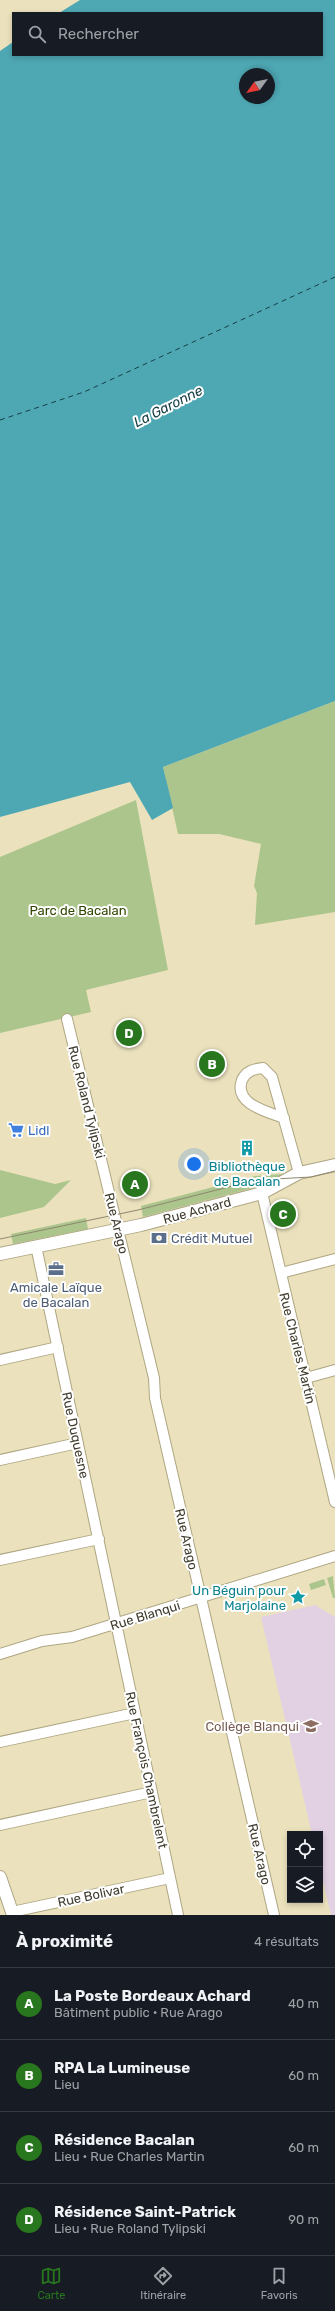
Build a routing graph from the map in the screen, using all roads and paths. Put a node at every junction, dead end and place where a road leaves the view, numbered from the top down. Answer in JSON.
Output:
{"nodes":[{"id":1,"x":67,"y":1019,"type":"dead end"},
{"id":2,"x":284,"y":1118,"type":"junction"},
{"id":3,"x":335,"y":1165,"type":"edge"},
{"id":4,"x":299,"y":1174,"type":"junction"},
{"id":5,"x":108,"y":1186,"type":"joint"},
{"id":6,"x":262,"y":1193,"type":"junction"},
{"id":7,"x":118,"y":1230,"type":"junction"},
{"id":8,"x":36,"y":1246,"type":"junction"},
{"id":9,"x":0,"y":1254,"type":"edge"},
{"id":10,"x":335,"y":1259,"type":"edge"},
{"id":11,"x":280,"y":1273,"type":"junction"},
{"id":12,"x":58,"y":1347,"type":"junction"},
{"id":13,"x":0,"y":1360,"type":"edge"},
{"id":14,"x":335,"y":1370,"type":"edge"},
{"id":15,"x":306,"y":1378,"type":"junction"},
{"id":16,"x":78,"y":1443,"type":"junction"},
{"id":17,"x":0,"y":1460,"type":"edge"},
{"id":18,"x":335,"y":1502,"type":"edge"},
{"id":19,"x":98,"y":1539,"type":"junction"},
{"id":20,"x":335,"y":1556,"type":"edge"},
{"id":21,"x":0,"y":1560,"type":"edge"},
{"id":22,"x":200,"y":1598,"type":"junction"},
{"id":23,"x":116,"y":1624,"type":"junction"},
{"id":24,"x":0,"y":1654,"type":"edge"},
{"id":25,"x":135,"y":1712,"type":"junction"},
{"id":26,"x":0,"y":1742,"type":"edge"},
{"id":27,"x":152,"y":1792,"type":"junction"},
{"id":28,"x":0,"y":1825,"type":"edge"},
{"id":29,"x":0,"y":1877,"type":"edge"},
{"id":30,"x":170,"y":1878,"type":"junction"},
{"id":31,"x":13,"y":1913,"type":"edge"},
{"id":32,"x":178,"y":1915,"type":"edge"},
{"id":33,"x":274,"y":1915,"type":"edge"}],
"edges":[{"from":1,"to":5,"type":"street","name":"Rue Roland Tylipski"},
{"from":2,"to":2,"type":"street"},
{"from":2,"to":4,"type":"street"},
{"from":3,"to":4,"type":"street","name":"Rue Achard"},
{"from":4,"to":6,"type":"street","name":"Rue Achard"},
{"from":5,"to":7,"type":"street","name":"Rue Arago"},
{"from":6,"to":7,"type":"street","name":"Rue Achard"},
{"from":6,"to":11,"type":"street","name":"Rue Charles Martin"},
{"from":7,"to":8,"type":"street","name":"Rue Achard"},
{"from":7,"to":22,"type":"street","name":"Rue Arago"},
{"from":8,"to":9,"type":"street","name":"Rue Achard"},
{"from":8,"to":12,"type":"street","name":"Rue Duquesne"},
{"from":10,"to":11,"type":"street"},
{"from":11,"to":15,"type":"street","name":"Rue Charles Martin"},
{"from":12,"to":13,"type":"street"},
{"from":12,"to":16,"type":"street","name":"Rue Duquesne"},
{"from":14,"to":15,"type":"street"},
{"from":15,"to":18,"type":"street","name":"Rue Charles Martin"},
{"from":16,"to":17,"type":"street"},
{"from":16,"to":19,"type":"street","name":"Rue Duquesne"},
{"from":19,"to":21,"type":"street"},
{"from":19,"to":23,"type":"street","name":"Rue Duquesne"},
{"from":20,"to":22,"type":"street","name":"Rue Blanqui"},
{"from":22,"to":23,"type":"street","name":"Rue Blanqui"},
{"from":22,"to":33,"type":"street","name":"Rue Arago"},
{"from":23,"to":24,"type":"street","name":"Rue Blanqui"},
{"from":23,"to":25,"type":"street","name":"Rue François Chambrelent"},
{"from":25,"to":26,"type":"street"},
{"from":25,"to":27,"type":"street","name":"Rue François Chambrelent"},
{"from":27,"to":28,"type":"street"},
{"from":27,"to":30,"type":"street","name":"Rue François Chambrelent"},
{"from":29,"to":31,"type":"street"},
{"from":30,"to":31,"type":"street","name":"Rue Bolivar"},
{"from":30,"to":32,"type":"street","name":"Rue François Chambrelent"}]}
